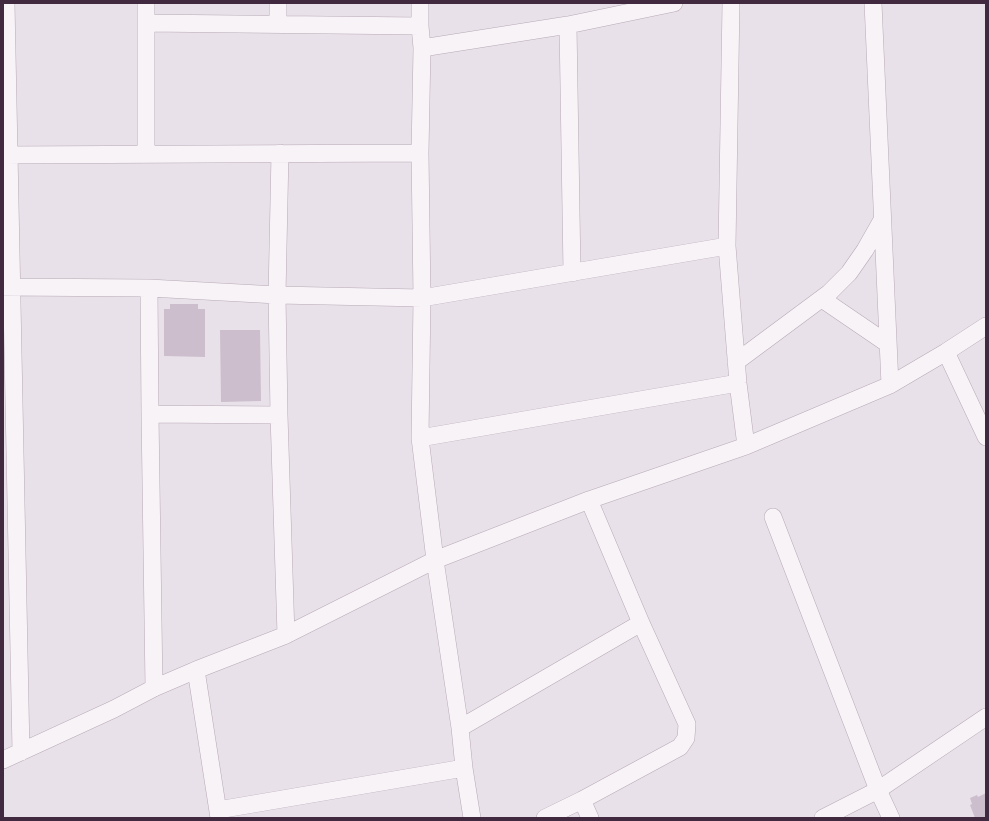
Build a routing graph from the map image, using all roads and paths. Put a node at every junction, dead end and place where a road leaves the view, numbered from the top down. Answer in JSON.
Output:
{"nodes":[{"id":1,"x":6,"y":3,"type":"edge"},
{"id":2,"x":146,"y":3,"type":"edge"},
{"id":3,"x":278,"y":3,"type":"edge"},
{"id":4,"x":420,"y":3,"type":"edge"},
{"id":5,"x":674,"y":3,"type":"edge"},
{"id":6,"x":731,"y":3,"type":"edge"},
{"id":7,"x":873,"y":3,"type":"edge"},
{"id":8,"x":146,"y":23,"type":"junction"},
{"id":9,"x":278,"y":24,"type":"junction"},
{"id":10,"x":568,"y":25,"type":"junction"},
{"id":11,"x":420,"y":26,"type":"junction"},
{"id":12,"x":422,"y":48,"type":"junction"},
{"id":13,"x":420,"y":152,"type":"junction"},
{"id":14,"x":280,"y":153,"type":"junction"},
{"id":15,"x":6,"y":154,"type":"edge"},
{"id":16,"x":146,"y":154,"type":"junction"},
{"id":17,"x":882,"y":220,"type":"junction"},
{"id":18,"x":727,"y":246,"type":"junction"},
{"id":19,"x":572,"y":273,"type":"junction"},
{"id":20,"x":8,"y":287,"type":"edge"},
{"id":21,"x":149,"y":288,"type":"junction"},
{"id":22,"x":278,"y":294,"type":"junction"},
{"id":23,"x":422,"y":298,"type":"junction"},
{"id":24,"x":822,"y":299,"type":"junction"},
{"id":25,"x":986,"y":326,"type":"edge"},
{"id":26,"x":888,"y":344,"type":"junction"},
{"id":27,"x":946,"y":352,"type":"junction"},
{"id":28,"x":736,"y":362,"type":"junction"},
{"id":29,"x":738,"y":383,"type":"junction"},
{"id":30,"x":890,"y":385,"type":"junction"},
{"id":31,"x":150,"y":414,"type":"junction"},
{"id":32,"x":279,"y":415,"type":"junction"},
{"id":33,"x":986,"y":437,"type":"edge"},
{"id":34,"x":420,"y":438,"type":"junction"},
{"id":35,"x":746,"y":446,"type":"junction"},
{"id":36,"x":589,"y":500,"type":"junction"},
{"id":37,"x":773,"y":517,"type":"dead end"},
{"id":38,"x":435,"y":560,"type":"junction"},
{"id":39,"x":641,"y":622,"type":"junction"},
{"id":40,"x":286,"y":635,"type":"junction"},
{"id":41,"x":196,"y":670,"type":"junction"},
{"id":42,"x":154,"y":688,"type":"junction"},
{"id":43,"x":986,"y":717,"type":"edge"},
{"id":44,"x":460,"y":728,"type":"junction"},
{"id":45,"x":21,"y":752,"type":"junction"},
{"id":46,"x":3,"y":760,"type":"edge"},
{"id":47,"x":464,"y":768,"type":"junction"},
{"id":48,"x":878,"y":790,"type":"junction"},
{"id":49,"x":582,"y":800,"type":"junction"},
{"id":50,"x":219,"y":814,"type":"edge"},
{"id":51,"x":472,"y":818,"type":"edge"},
{"id":52,"x":545,"y":818,"type":"edge"},
{"id":53,"x":590,"y":818,"type":"edge"},
{"id":54,"x":823,"y":818,"type":"edge"},
{"id":55,"x":890,"y":818,"type":"edge"}],
"edges":[{"from":1,"to":15,"type":"street"},
{"from":2,"to":8,"type":"street"},
{"from":3,"to":9,"type":"street"},
{"from":4,"to":11,"type":"street"},
{"from":5,"to":10,"type":"street"},
{"from":6,"to":18,"type":"street"},
{"from":7,"to":17,"type":"street"},
{"from":8,"to":9,"type":"street"},
{"from":8,"to":16,"type":"street"},
{"from":9,"to":11,"type":"street"},
{"from":10,"to":12,"type":"street"},
{"from":10,"to":19,"type":"street"},
{"from":11,"to":12,"type":"street"},
{"from":12,"to":13,"type":"street"},
{"from":13,"to":14,"type":"street"},
{"from":13,"to":23,"type":"street"},
{"from":14,"to":16,"type":"street"},
{"from":14,"to":22,"type":"street"},
{"from":15,"to":16,"type":"street"},
{"from":15,"to":20,"type":"street"},
{"from":17,"to":24,"type":"street"},
{"from":17,"to":26,"type":"street"},
{"from":18,"to":19,"type":"street"},
{"from":18,"to":28,"type":"street"},
{"from":19,"to":23,"type":"street"},
{"from":20,"to":21,"type":"street"},
{"from":20,"to":45,"type":"street"},
{"from":21,"to":22,"type":"street"},
{"from":21,"to":31,"type":"street"},
{"from":22,"to":23,"type":"street"},
{"from":22,"to":32,"type":"street"},
{"from":23,"to":34,"type":"street"},
{"from":24,"to":26,"type":"street"},
{"from":24,"to":28,"type":"street"},
{"from":25,"to":27,"type":"street"},
{"from":26,"to":30,"type":"street"},
{"from":27,"to":30,"type":"street"},
{"from":27,"to":33,"type":"street"},
{"from":28,"to":29,"type":"street"},
{"from":29,"to":34,"type":"street"},
{"from":29,"to":35,"type":"street"},
{"from":30,"to":35,"type":"street"},
{"from":31,"to":32,"type":"street"},
{"from":31,"to":42,"type":"street"},
{"from":32,"to":40,"type":"street"},
{"from":34,"to":38,"type":"street"},
{"from":35,"to":36,"type":"street"},
{"from":36,"to":38,"type":"street"},
{"from":36,"to":39,"type":"street"},
{"from":37,"to":48,"type":"street"},
{"from":38,"to":40,"type":"street"},
{"from":38,"to":44,"type":"street"},
{"from":39,"to":44,"type":"street"},
{"from":39,"to":49,"type":"street"},
{"from":40,"to":41,"type":"street"},
{"from":41,"to":42,"type":"street"},
{"from":41,"to":50,"type":"street"},
{"from":42,"to":45,"type":"street"},
{"from":43,"to":48,"type":"street"},
{"from":44,"to":47,"type":"street"},
{"from":45,"to":46,"type":"street"},
{"from":47,"to":50,"type":"street"},
{"from":47,"to":51,"type":"street"},
{"from":48,"to":54,"type":"street"},
{"from":48,"to":55,"type":"street"},
{"from":49,"to":52,"type":"street"},
{"from":49,"to":53,"type":"street"}]}
